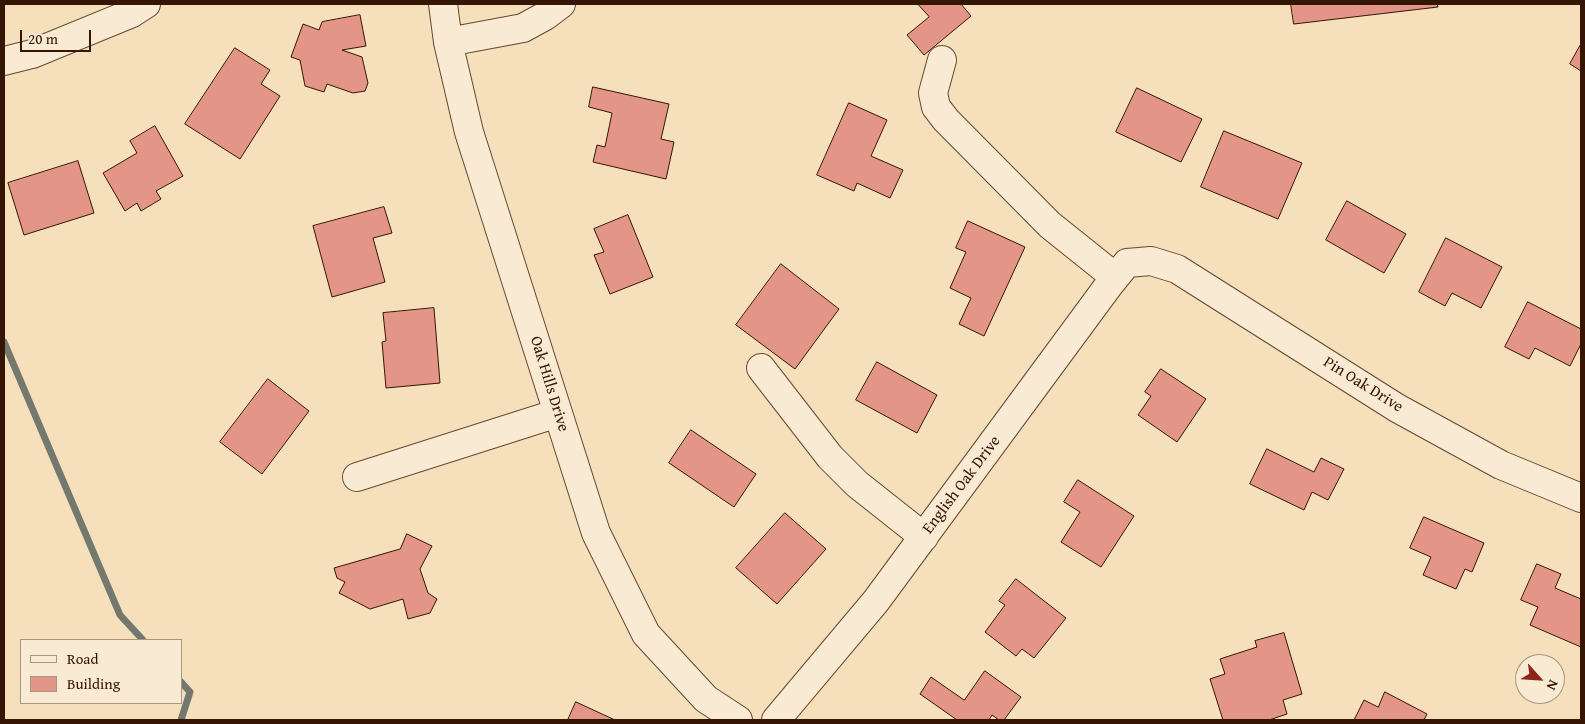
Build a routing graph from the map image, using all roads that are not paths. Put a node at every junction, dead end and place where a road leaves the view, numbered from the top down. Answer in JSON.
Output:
{"nodes":[{"id":1,"x":146,"y":4,"type":"edge"},
{"id":2,"x":443,"y":4,"type":"edge"},
{"id":3,"x":561,"y":4,"type":"edge"},
{"id":4,"x":448,"y":42,"type":"junction"},
{"id":5,"x":942,"y":60,"type":"dead end"},
{"id":6,"x":4,"y":61,"type":"edge"},
{"id":7,"x":1151,"y":261,"type":"joint"},
{"id":8,"x":1115,"y":278,"type":"junction"},
{"id":9,"x":761,"y":368,"type":"dead end"},
{"id":10,"x":558,"y":414,"type":"junction"},
{"id":11,"x":357,"y":477,"type":"dead end"},
{"id":12,"x":1581,"y":498,"type":"edge"},
{"id":13,"x":924,"y":537,"type":"junction"},
{"id":14,"x":738,"y":720,"type":"edge"},
{"id":15,"x":776,"y":720,"type":"edge"}],
"edges":[{"from":1,"to":6,"type":"street"},
{"from":2,"to":4,"type":"street","name":"Oak Hills Drive"},
{"from":3,"to":4,"type":"street"},
{"from":4,"to":10,"type":"street","name":"Oak Hills Drive"},
{"from":5,"to":8,"type":"street"},
{"from":7,"to":8,"type":"street","name":"English Oak Drive"},
{"from":7,"to":12,"type":"street","name":"Pin Oak Drive"},
{"from":8,"to":13,"type":"street","name":"English Oak Drive"},
{"from":9,"to":13,"type":"street"},
{"from":10,"to":11,"type":"street"},
{"from":10,"to":14,"type":"street","name":"Oak Hills Drive"},
{"from":13,"to":15,"type":"street","name":"English Oak Drive"}]}
